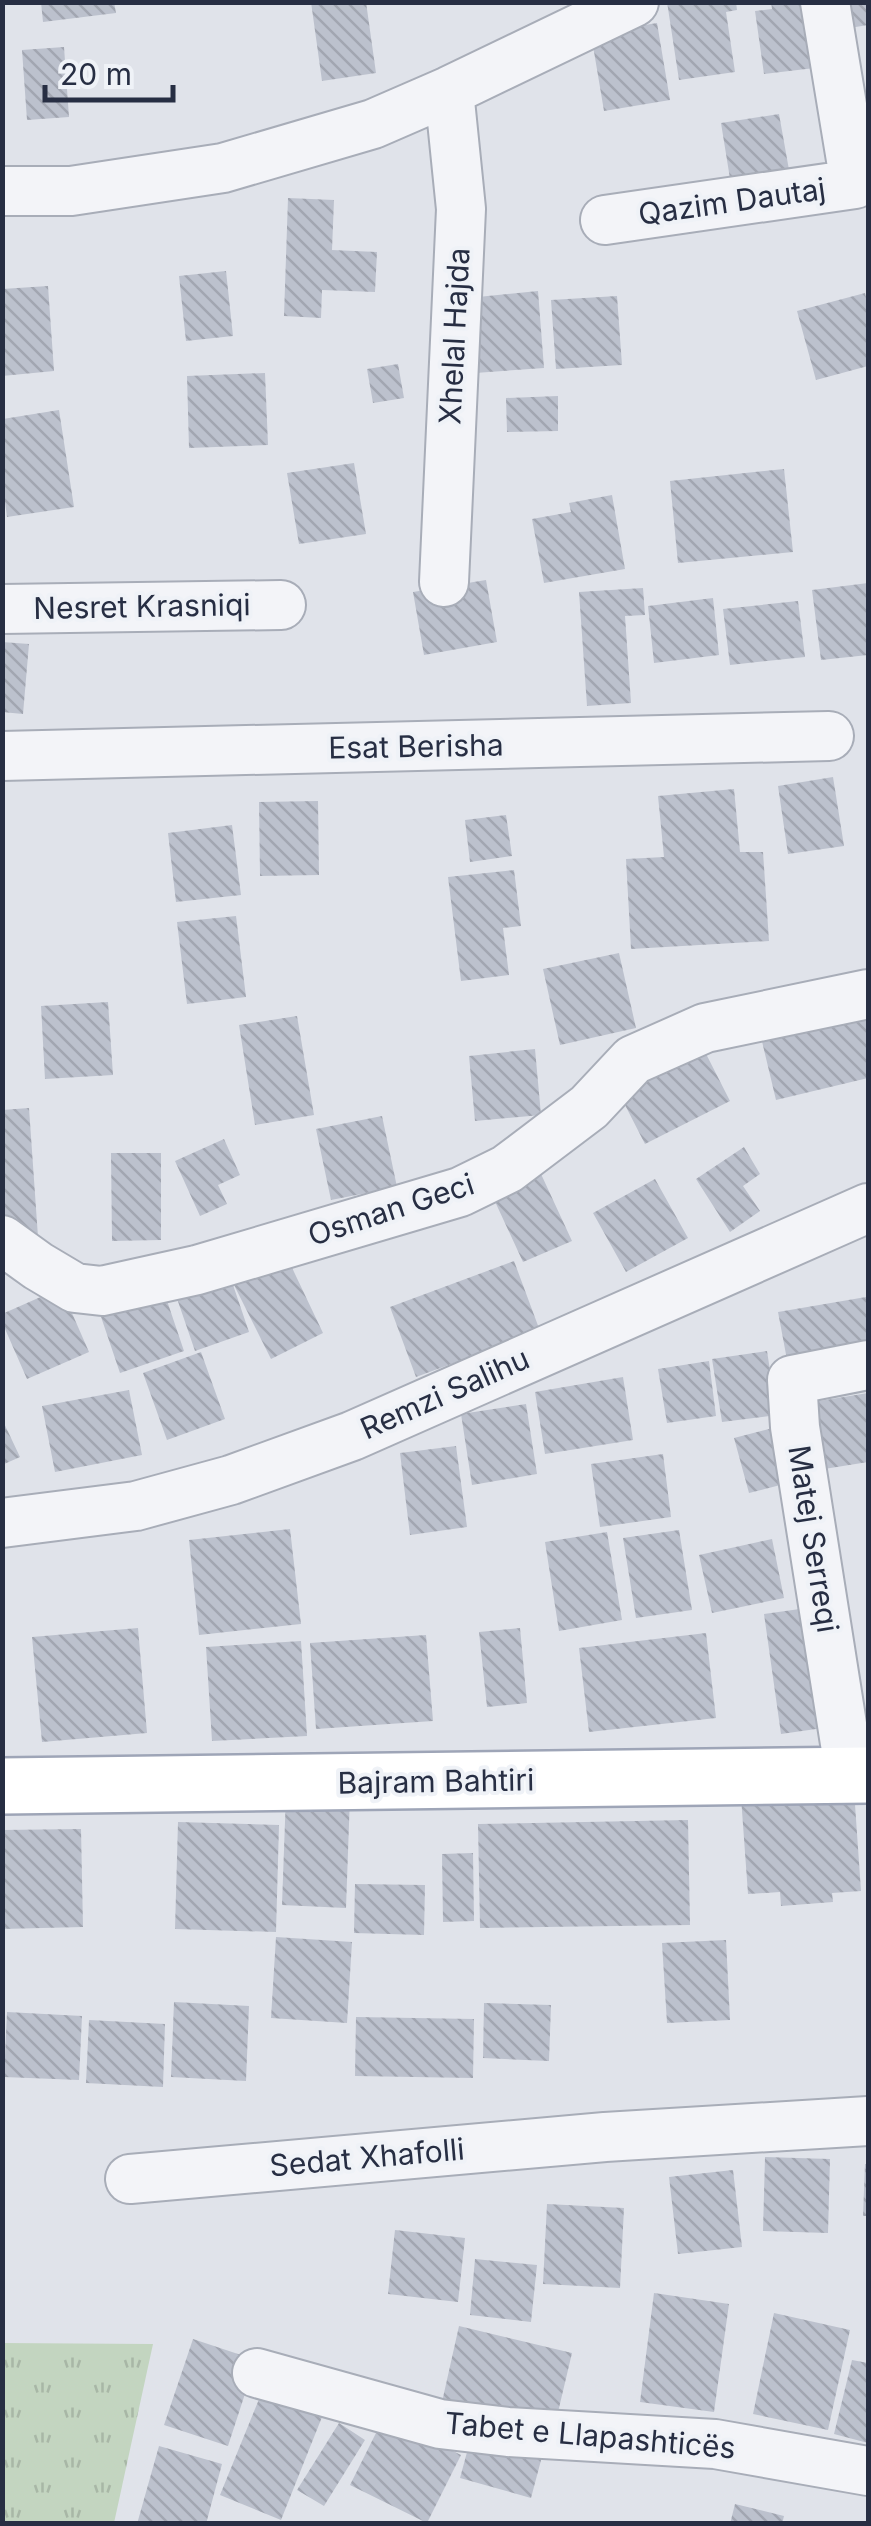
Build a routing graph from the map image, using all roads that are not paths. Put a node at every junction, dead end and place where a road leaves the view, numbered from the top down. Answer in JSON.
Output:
{"nodes":[{"id":1,"x":634,"y":2,"type":"edge"},
{"id":2,"x":825,"y":2,"type":"edge"},
{"id":3,"x":853,"y":85,"type":"edge"},
{"id":4,"x":449,"y":92,"type":"junction"},
{"id":5,"x":2,"y":192,"type":"edge"},
{"id":6,"x":605,"y":220,"type":"dead end"},
{"id":7,"x":444,"y":582,"type":"dead end"},
{"id":8,"x":281,"y":605,"type":"dead end"},
{"id":9,"x":2,"y":609,"type":"edge"},
{"id":10,"x":829,"y":736,"type":"dead end"},
{"id":11,"x":2,"y":756,"type":"edge"},
{"id":12,"x":868,"y":994,"type":"edge"},
{"id":13,"x":868,"y":1208,"type":"edge"},
{"id":14,"x":2,"y":1240,"type":"edge"},
{"id":15,"x":868,"y":1365,"type":"edge"},
{"id":16,"x":2,"y":1523,"type":"edge"},
{"id":17,"x":859,"y":1775,"type":"edge"},
{"id":18,"x":2,"y":1786,"type":"edge"},
{"id":19,"x":868,"y":2120,"type":"edge"},
{"id":20,"x":130,"y":2180,"type":"dead end"},
{"id":21,"x":258,"y":2373,"type":"dead end"},
{"id":22,"x":868,"y":2471,"type":"edge"}],
"edges":[{"from":1,"to":4,"type":"street"},
{"from":2,"to":3,"type":"street","name":"Qazim Dautaj"},
{"from":3,"to":6,"type":"street","name":"Qazim Dautaj"},
{"from":4,"to":5,"type":"street"},
{"from":4,"to":7,"type":"street","name":"Xhelal Hajda"},
{"from":8,"to":9,"type":"street","name":"Nesret Krasniqi"},
{"from":10,"to":11,"type":"street","name":"Esat Berisha"},
{"from":12,"to":14,"type":"street","name":"Osman Geci"},
{"from":13,"to":16,"type":"street","name":"Remzi Salihu"},
{"from":15,"to":17,"type":"street","name":"Matej Serreqi"},
{"from":17,"to":18,"type":"main road","name":"Bajram Bahtiri"},
{"from":19,"to":20,"type":"street","name":"Sedat Xhafolli"},
{"from":21,"to":22,"type":"street","name":"Tabet e Llapashticës"}]}
